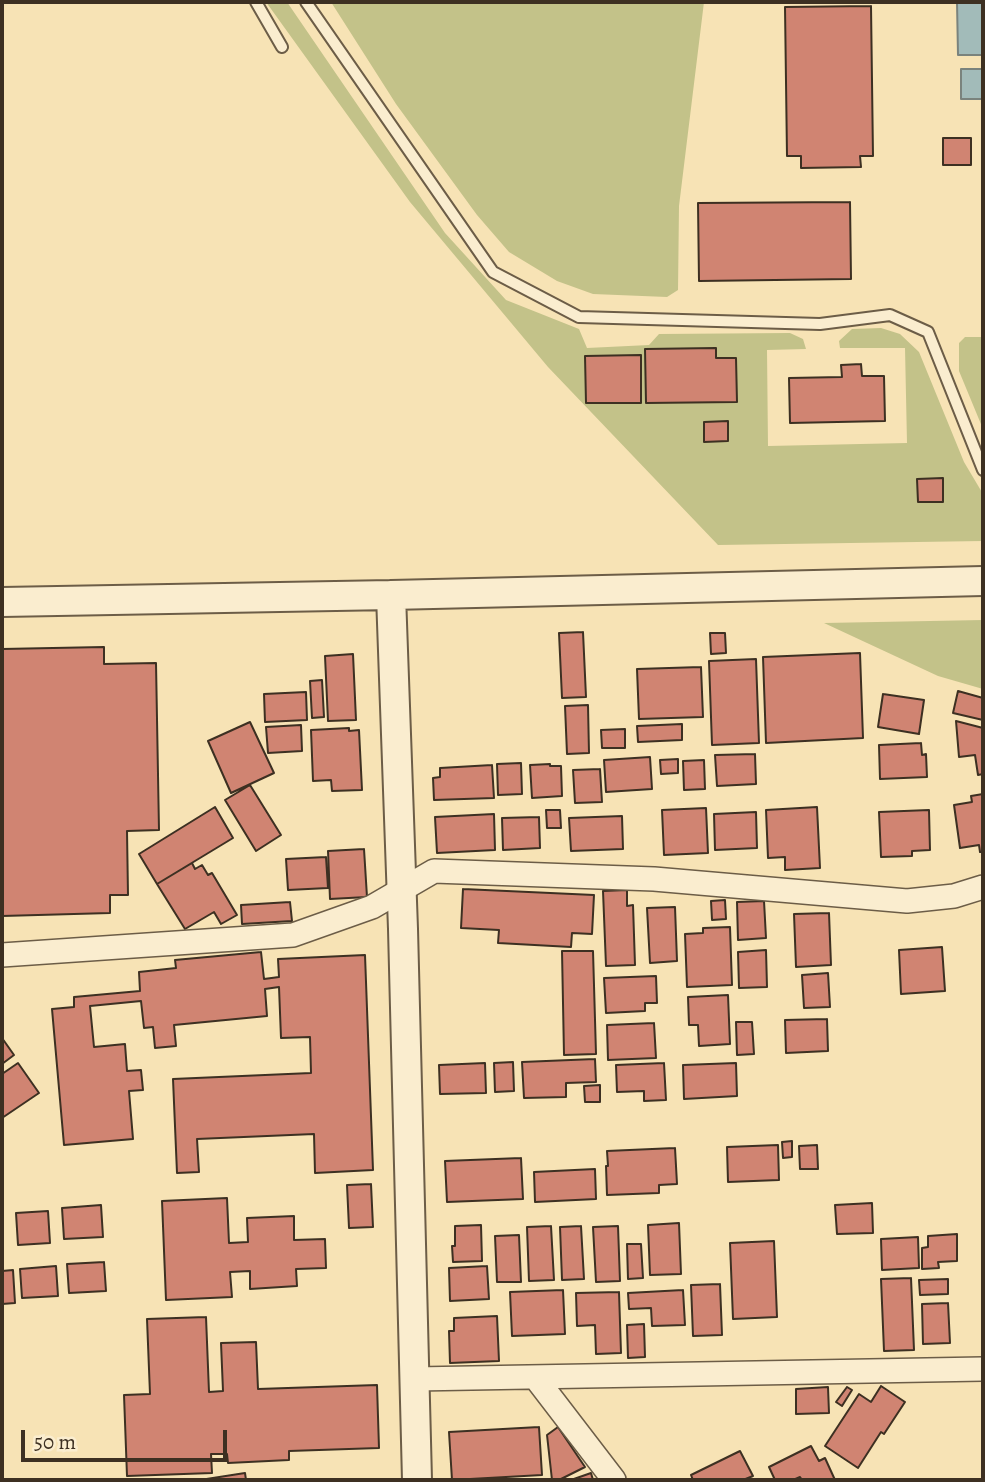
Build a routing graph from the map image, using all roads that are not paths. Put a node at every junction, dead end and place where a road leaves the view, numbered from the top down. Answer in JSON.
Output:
{"nodes":[{"id":1,"x":256,"y":2,"type":"edge"},
{"id":2,"x":306,"y":2,"type":"edge"},
{"id":3,"x":282,"y":47,"type":"dead end"},
{"id":4,"x":983,"y":470,"type":"edge"},
{"id":5,"x":983,"y":580,"type":"edge"},
{"id":6,"x":391,"y":595,"type":"junction"},
{"id":7,"x":2,"y":602,"type":"edge"},
{"id":8,"x":983,"y":887,"type":"edge"},
{"id":9,"x":402,"y":890,"type":"junction"},
{"id":10,"x":2,"y":955,"type":"edge"},
{"id":11,"x":983,"y":1369,"type":"edge"},
{"id":12,"x":535,"y":1377,"type":"junction"},
{"id":13,"x":415,"y":1379,"type":"junction"},
{"id":14,"x":417,"y":1480,"type":"edge"},
{"id":15,"x":614,"y":1480,"type":"edge"}],
"edges":[{"from":1,"to":3,"type":"lane"},
{"from":2,"to":4,"type":"lane"},
{"from":5,"to":6,"type":"street"},
{"from":6,"to":7,"type":"street"},
{"from":6,"to":9,"type":"street"},
{"from":8,"to":9,"type":"street"},
{"from":9,"to":10,"type":"street"},
{"from":9,"to":13,"type":"street"},
{"from":11,"to":12,"type":"street"},
{"from":12,"to":13,"type":"street"},
{"from":12,"to":15,"type":"street"},
{"from":13,"to":14,"type":"street"}]}
